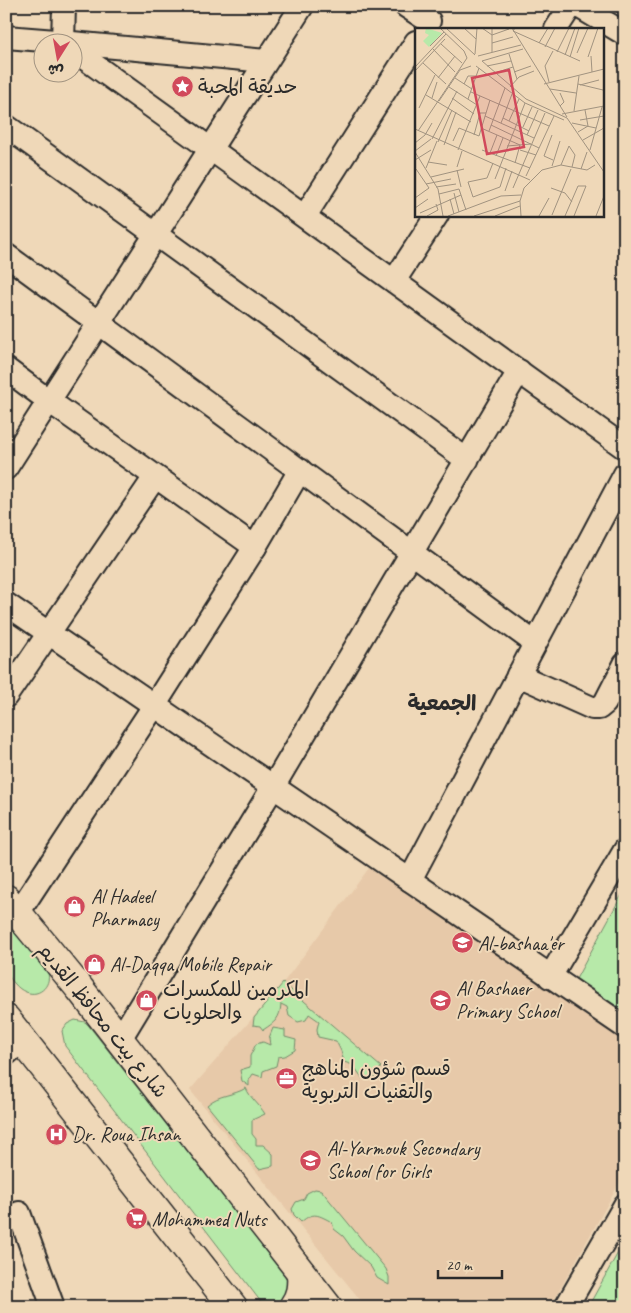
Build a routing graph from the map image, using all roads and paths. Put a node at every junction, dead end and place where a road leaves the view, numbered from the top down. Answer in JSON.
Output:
{"nodes":[{"id":1,"x":64,"y":6,"type":"edge"},
{"id":2,"x":302,"y":6,"type":"edge"},
{"id":3,"x":406,"y":6,"type":"edge"},
{"id":4,"x":571,"y":6,"type":"edge"},
{"id":5,"x":578,"y":6,"type":"edge"},
{"id":6,"x":431,"y":19,"type":"edge"},
{"id":7,"x":557,"y":28,"type":"edge"},
{"id":8,"x":63,"y":32,"type":"edge"},
{"id":9,"x":625,"y":34,"type":"edge"},
{"id":10,"x":6,"y":36,"type":"edge"},
{"id":11,"x":32,"y":39,"type":"edge"},
{"id":12,"x":82,"y":44,"type":"edge"},
{"id":13,"x":415,"y":44,"type":"edge"},
{"id":14,"x":82,"y":56,"type":"edge"},
{"id":15,"x":266,"y":62,"type":"junction"},
{"id":16,"x":6,"y":126,"type":"edge"},
{"id":17,"x":211,"y":149,"type":"junction"},
{"id":18,"x":304,"y":216,"type":"junction"},
{"id":19,"x":436,"y":216,"type":"edge"},
{"id":20,"x":156,"y":234,"type":"junction"},
{"id":21,"x":6,"y":255,"type":"edge"},
{"id":22,"x":394,"y":281,"type":"junction"},
{"id":23,"x":99,"y":323,"type":"junction"},
{"id":24,"x":6,"y":369,"type":"edge"},
{"id":25,"x":520,"y":371,"type":"junction"},
{"id":26,"x":49,"y":401,"type":"junction"},
{"id":27,"x":625,"y":448,"type":"edge"},
{"id":28,"x":467,"y":460,"type":"junction"},
{"id":29,"x":6,"y":468,"type":"edge"},
{"id":30,"x":300,"y":470,"type":"junction"},
{"id":31,"x":625,"y":474,"type":"edge"},
{"id":32,"x":155,"y":477,"type":"junction"},
{"id":33,"x":255,"y":547,"type":"junction"},
{"id":34,"x":412,"y":552,"type":"junction"},
{"id":35,"x":6,"y":604,"type":"edge"},
{"id":36,"x":50,"y":634,"type":"junction"},
{"id":37,"x":535,"y":643,"type":"junction"},
{"id":38,"x":625,"y":664,"type":"edge"},
{"id":39,"x":518,"y":675,"type":"junction"},
{"id":40,"x":6,"y":696,"type":"edge"},
{"id":41,"x":154,"y":706,"type":"junction"},
{"id":42,"x":273,"y":787,"type":"junction"},
{"id":43,"x":625,"y":850,"type":"edge"},
{"id":44,"x":410,"y":880,"type":"junction"},
{"id":45,"x":12,"y":906,"type":"edge"},
{"id":46,"x":550,"y":976,"type":"junction"},
{"id":47,"x":6,"y":1019,"type":"edge"},
{"id":48,"x":625,"y":1027,"type":"edge"},
{"id":49,"x":120,"y":1039,"type":"junction"},
{"id":50,"x":15,"y":1047,"type":"edge"},
{"id":51,"x":625,"y":1204,"type":"edge"},
{"id":52,"x":19,"y":1213,"type":"dead end"},
{"id":53,"x":301,"y":1273,"type":"junction"},
{"id":54,"x":53,"y":1307,"type":"edge"},
{"id":55,"x":233,"y":1307,"type":"edge"},
{"id":56,"x":293,"y":1307,"type":"edge"},
{"id":57,"x":328,"y":1307,"type":"edge"},
{"id":58,"x":566,"y":1307,"type":"edge"}],
"edges":[{"from":1,"to":8,"type":"street"},
{"from":2,"to":15,"type":"street"},
{"from":3,"to":6,"type":"street"},
{"from":4,"to":7,"type":"street"},
{"from":5,"to":9,"type":"street"},
{"from":10,"to":11,"type":"street"},
{"from":12,"to":15,"type":"street"},
{"from":13,"to":18,"type":"street"},
{"from":14,"to":17,"type":"street"},
{"from":15,"to":17,"type":"street"},
{"from":16,"to":20,"type":"street"},
{"from":17,"to":18,"type":"street"},
{"from":17,"to":20,"type":"street"},
{"from":18,"to":22,"type":"street"},
{"from":19,"to":22,"type":"street"},
{"from":20,"to":23,"type":"street"},
{"from":20,"to":28,"type":"street"},
{"from":21,"to":23,"type":"street"},
{"from":22,"to":25,"type":"street"},
{"from":23,"to":26,"type":"street"},
{"from":23,"to":30,"type":"street"},
{"from":24,"to":26,"type":"street"},
{"from":25,"to":27,"type":"street"},
{"from":25,"to":28,"type":"street"},
{"from":26,"to":29,"type":"street"},
{"from":26,"to":32,"type":"street"},
{"from":28,"to":34,"type":"street"},
{"from":30,"to":33,"type":"street"},
{"from":30,"to":34,"type":"street"},
{"from":31,"to":37,"type":"street"},
{"from":32,"to":33,"type":"street"},
{"from":32,"to":36,"type":"street"},
{"from":33,"to":41,"type":"street"},
{"from":34,"to":37,"type":"street"},
{"from":34,"to":42,"type":"street"},
{"from":35,"to":36,"type":"street"},
{"from":36,"to":40,"type":"street"},
{"from":36,"to":41,"type":"street"},
{"from":37,"to":39,"type":"street"},
{"from":38,"to":39,"type":"street"},
{"from":39,"to":44,"type":"street"},
{"from":41,"to":42,"type":"street"},
{"from":41,"to":45,"type":"street"},
{"from":42,"to":44,"type":"street"},
{"from":42,"to":49,"type":"street"},
{"from":43,"to":46,"type":"street"},
{"from":44,"to":46,"type":"street"},
{"from":45,"to":49,"type":"main road","name":"شارع بيت محافظ القديم"},
{"from":46,"to":48,"type":"street"},
{"from":47,"to":50,"type":"main road"},
{"from":49,"to":53,"type":"main road","name":"شارع بيت محافظ القديم"},
{"from":50,"to":55,"type":"main road"},
{"from":51,"to":58,"type":"street"},
{"from":52,"to":54,"type":"street"},
{"from":53,"to":56,"type":"main road"},
{"from":53,"to":57,"type":"main road","name":"شارع بيت محافظ القديم"}]}
